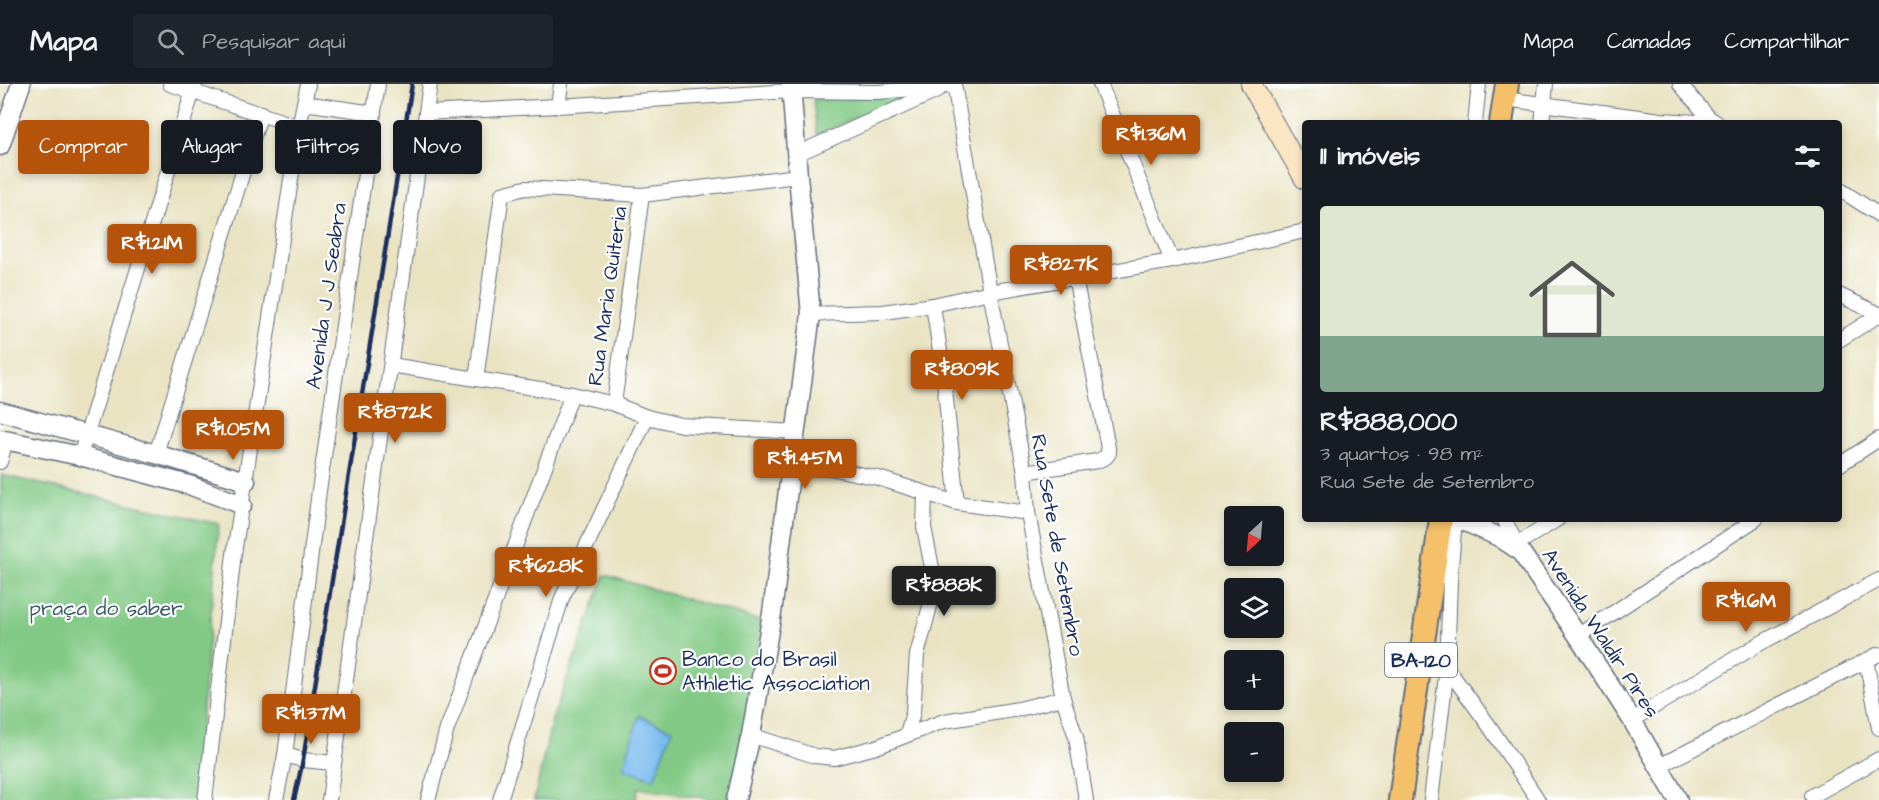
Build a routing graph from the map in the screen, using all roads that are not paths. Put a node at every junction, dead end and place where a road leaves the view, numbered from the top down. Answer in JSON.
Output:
{"nodes":[{"id":1,"x":21,"y":84,"type":"edge"},
{"id":2,"x":170,"y":84,"type":"edge"},
{"id":3,"x":308,"y":84,"type":"edge"},
{"id":4,"x":378,"y":84,"type":"edge"},
{"id":5,"x":430,"y":84,"type":"edge"},
{"id":6,"x":561,"y":84,"type":"edge"},
{"id":7,"x":661,"y":84,"type":"edge"},
{"id":8,"x":1100,"y":84,"type":"edge"},
{"id":9,"x":1251,"y":84,"type":"edge"},
{"id":10,"x":1479,"y":84,"type":"edge"},
{"id":11,"x":1546,"y":84,"type":"edge"},
{"id":12,"x":1680,"y":84,"type":"edge"},
{"id":13,"x":951,"y":85,"type":"edge"},
{"id":14,"x":791,"y":87,"type":"edge"},
{"id":15,"x":194,"y":88,"type":"edge"},
{"id":16,"x":877,"y":88,"type":"edge"},
{"id":17,"x":1506,"y":92,"type":"edge"},
{"id":18,"x":660,"y":99,"type":"junction"},
{"id":19,"x":304,"y":103,"type":"junction"},
{"id":20,"x":1544,"y":105,"type":"junction"},
{"id":21,"x":558,"y":106,"type":"junction"},
{"id":22,"x":261,"y":113,"type":"junction"},
{"id":23,"x":374,"y":113,"type":"junction"},
{"id":24,"x":426,"y":113,"type":"junction"},
{"id":25,"x":280,"y":120,"type":"edge"},
{"id":26,"x":300,"y":120,"type":"edge"},
{"id":27,"x":1475,"y":120,"type":"edge"},
{"id":28,"x":1501,"y":120,"type":"edge"},
{"id":29,"x":1542,"y":120,"type":"edge"},
{"id":30,"x":1661,"y":120,"type":"edge"},
{"id":31,"x":1704,"y":120,"type":"edge"},
{"id":32,"x":0,"y":146,"type":"edge"},
{"id":33,"x":797,"y":154,"type":"junction"},
{"id":34,"x":292,"y":174,"type":"edge"},
{"id":35,"x":1302,"y":174,"type":"edge"},
{"id":36,"x":798,"y":176,"type":"junction"},
{"id":37,"x":1842,"y":191,"type":"edge"},
{"id":38,"x":642,"y":195,"type":"junction"},
{"id":39,"x":1879,"y":215,"type":"edge"},
{"id":40,"x":1302,"y":232,"type":"edge"},
{"id":41,"x":1172,"y":261,"type":"junction"},
{"id":42,"x":1075,"y":277,"type":"junction"},
{"id":43,"x":990,"y":292,"type":"junction"},
{"id":44,"x":1842,"y":296,"type":"edge"},
{"id":45,"x":933,"y":305,"type":"junction"},
{"id":46,"x":811,"y":314,"type":"junction"},
{"id":47,"x":1879,"y":315,"type":"edge"},
{"id":48,"x":1842,"y":338,"type":"edge"},
{"id":49,"x":391,"y":365,"type":"junction"},
{"id":50,"x":477,"y":379,"type":"junction"},
{"id":51,"x":573,"y":394,"type":"junction"},
{"id":52,"x":614,"y":404,"type":"junction"},
{"id":53,"x":0,"y":411,"type":"edge"},
{"id":54,"x":647,"y":417,"type":"junction"},
{"id":55,"x":795,"y":432,"type":"junction"},
{"id":56,"x":87,"y":434,"type":"junction"},
{"id":57,"x":1879,"y":439,"type":"edge"},
{"id":58,"x":3,"y":440,"type":"edge"},
{"id":59,"x":156,"y":453,"type":"junction"},
{"id":60,"x":80,"y":456,"type":"junction"},
{"id":61,"x":791,"y":460,"type":"junction"},
{"id":62,"x":0,"y":462,"type":"edge"},
{"id":63,"x":1842,"y":463,"type":"edge"},
{"id":64,"x":1025,"y":472,"type":"junction"},
{"id":65,"x":246,"y":481,"type":"junction"},
{"id":66,"x":925,"y":493,"type":"junction"},
{"id":67,"x":957,"y":503,"type":"junction"},
{"id":68,"x":242,"y":505,"type":"junction"},
{"id":69,"x":1028,"y":513,"type":"junction"},
{"id":70,"x":1441,"y":522,"type":"edge"},
{"id":71,"x":1457,"y":522,"type":"edge"},
{"id":72,"x":1464,"y":522,"type":"edge"},
{"id":73,"x":1506,"y":522,"type":"edge"},
{"id":74,"x":1554,"y":522,"type":"edge"},
{"id":75,"x":1751,"y":522,"type":"edge"},
{"id":76,"x":1519,"y":548,"type":"junction"},
{"id":77,"x":1879,"y":580,"type":"edge"},
{"id":78,"x":1578,"y":636,"type":"junction"},
{"id":79,"x":1873,"y":657,"type":"edge"},
{"id":80,"x":1447,"y":668,"type":"junction"},
{"id":81,"x":1063,"y":698,"type":"junction"},
{"id":82,"x":1632,"y":720,"type":"junction"},
{"id":83,"x":1879,"y":728,"type":"edge"},
{"id":84,"x":907,"y":734,"type":"junction"},
{"id":85,"x":751,"y":735,"type":"junction"},
{"id":86,"x":285,"y":755,"type":"junction"},
{"id":87,"x":1879,"y":759,"type":"edge"},
{"id":88,"x":333,"y":763,"type":"junction"},
{"id":89,"x":1659,"y":766,"type":"junction"},
{"id":90,"x":1812,"y":796,"type":"dead end"},
{"id":91,"x":205,"y":800,"type":"edge"},
{"id":92,"x":276,"y":800,"type":"edge"},
{"id":93,"x":329,"y":800,"type":"edge"},
{"id":94,"x":428,"y":800,"type":"edge"},
{"id":95,"x":500,"y":800,"type":"edge"},
{"id":96,"x":736,"y":800,"type":"edge"},
{"id":97,"x":1086,"y":800,"type":"edge"},
{"id":98,"x":1400,"y":800,"type":"edge"},
{"id":99,"x":1431,"y":800,"type":"edge"},
{"id":100,"x":1538,"y":800,"type":"edge"},
{"id":101,"x":1678,"y":800,"type":"edge"}],
"edges":[{"from":1,"to":32,"type":"street"},
{"from":2,"to":15,"type":"street"},
{"from":3,"to":19,"type":"street"},
{"from":4,"to":23,"type":"street","name":"Avenida J J Seabra"},
{"from":5,"to":24,"type":"street"},
{"from":6,"to":21,"type":"street"},
{"from":7,"to":18,"type":"street"},
{"from":8,"to":41,"type":"street"},
{"from":9,"to":35,"type":"main road"},
{"from":10,"to":27,"type":"street"},
{"from":11,"to":20,"type":"street"},
{"from":12,"to":31,"type":"street"},
{"from":13,"to":16,"type":"street"},
{"from":13,"to":33,"type":"street"},
{"from":13,"to":43,"type":"street","name":"Rua Sete de Setembro"},
{"from":14,"to":16,"type":"street"},
{"from":14,"to":18,"type":"street"},
{"from":14,"to":33,"type":"street"},
{"from":15,"to":22,"type":"street"},
{"from":15,"to":56,"type":"street"},
{"from":17,"to":20,"type":"street"},
{"from":17,"to":28,"type":"main road"},
{"from":18,"to":21,"type":"street"},
{"from":19,"to":23,"type":"street"},
{"from":19,"to":26,"type":"street"},
{"from":20,"to":29,"type":"street"},
{"from":20,"to":30,"type":"street"},
{"from":21,"to":24,"type":"street"},
{"from":22,"to":25,"type":"street"},
{"from":22,"to":59,"type":"street"},
{"from":23,"to":86,"type":"street","name":"Avenida J J Seabra"},
{"from":24,"to":49,"type":"street"},
{"from":33,"to":36,"type":"street"},
{"from":34,"to":65,"type":"street"},
{"from":36,"to":38,"type":"street"},
{"from":36,"to":46,"type":"street"},
{"from":37,"to":39,"type":"street"},
{"from":38,"to":50,"type":"street"},
{"from":38,"to":52,"type":"street","name":"Rua Maria Quiteria"},
{"from":40,"to":41,"type":"street"},
{"from":41,"to":42,"type":"street"},
{"from":42,"to":43,"type":"street"},
{"from":42,"to":64,"type":"street"},
{"from":43,"to":45,"type":"street"},
{"from":43,"to":64,"type":"street","name":"Rua Sete de Setembro"},
{"from":44,"to":47,"type":"street"},
{"from":45,"to":46,"type":"street"},
{"from":45,"to":67,"type":"street"},
{"from":46,"to":55,"type":"street"},
{"from":47,"to":48,"type":"street"},
{"from":49,"to":50,"type":"street"},
{"from":49,"to":88,"type":"street"},
{"from":50,"to":51,"type":"street"},
{"from":51,"to":52,"type":"street"},
{"from":51,"to":94,"type":"street"},
{"from":52,"to":54,"type":"street"},
{"from":53,"to":56,"type":"street"},
{"from":54,"to":55,"type":"street"},
{"from":54,"to":95,"type":"street"},
{"from":55,"to":61,"type":"street"},
{"from":56,"to":59,"type":"street"},
{"from":56,"to":60,"type":"street"},
{"from":57,"to":63,"type":"street"},
{"from":58,"to":60,"type":"street"},
{"from":58,"to":62,"type":"street"},
{"from":59,"to":65,"type":"street"},
{"from":60,"to":68,"type":"street"},
{"from":61,"to":66,"type":"street"},
{"from":61,"to":85,"type":"street"},
{"from":64,"to":69,"type":"street","name":"Rua Sete de Setembro"},
{"from":65,"to":68,"type":"street"},
{"from":66,"to":67,"type":"street"},
{"from":66,"to":84,"type":"street"},
{"from":67,"to":69,"type":"street"},
{"from":68,"to":91,"type":"street"},
{"from":69,"to":81,"type":"street","name":"Rua Sete de Setembro"},
{"from":70,"to":98,"type":"main road","name":"BA-120","number":"BA-120"},
{"from":71,"to":80,"type":"street"},
{"from":72,"to":76,"type":"street","name":"Avenida Waldir Pires"},
{"from":73,"to":76,"type":"street"},
{"from":74,"to":76,"type":"street"},
{"from":75,"to":78,"type":"street"},
{"from":76,"to":78,"type":"street","name":"Avenida Waldir Pires"},
{"from":77,"to":82,"type":"street"},
{"from":78,"to":82,"type":"street","name":"Avenida Waldir Pires"},
{"from":79,"to":83,"type":"street"},
{"from":79,"to":89,"type":"street"},
{"from":80,"to":99,"type":"street"},
{"from":80,"to":100,"type":"street"},
{"from":81,"to":84,"type":"street"},
{"from":81,"to":97,"type":"street","name":"Rua Sete de Setembro"},
{"from":82,"to":89,"type":"street","name":"Avenida Waldir Pires"},
{"from":84,"to":85,"type":"street"},
{"from":85,"to":96,"type":"street"},
{"from":86,"to":88,"type":"street"},
{"from":86,"to":92,"type":"street","name":"Avenida J J Seabra"},
{"from":87,"to":90,"type":"street"},
{"from":88,"to":93,"type":"street"},
{"from":89,"to":101,"type":"street","name":"Avenida Waldir Pires"}]}
